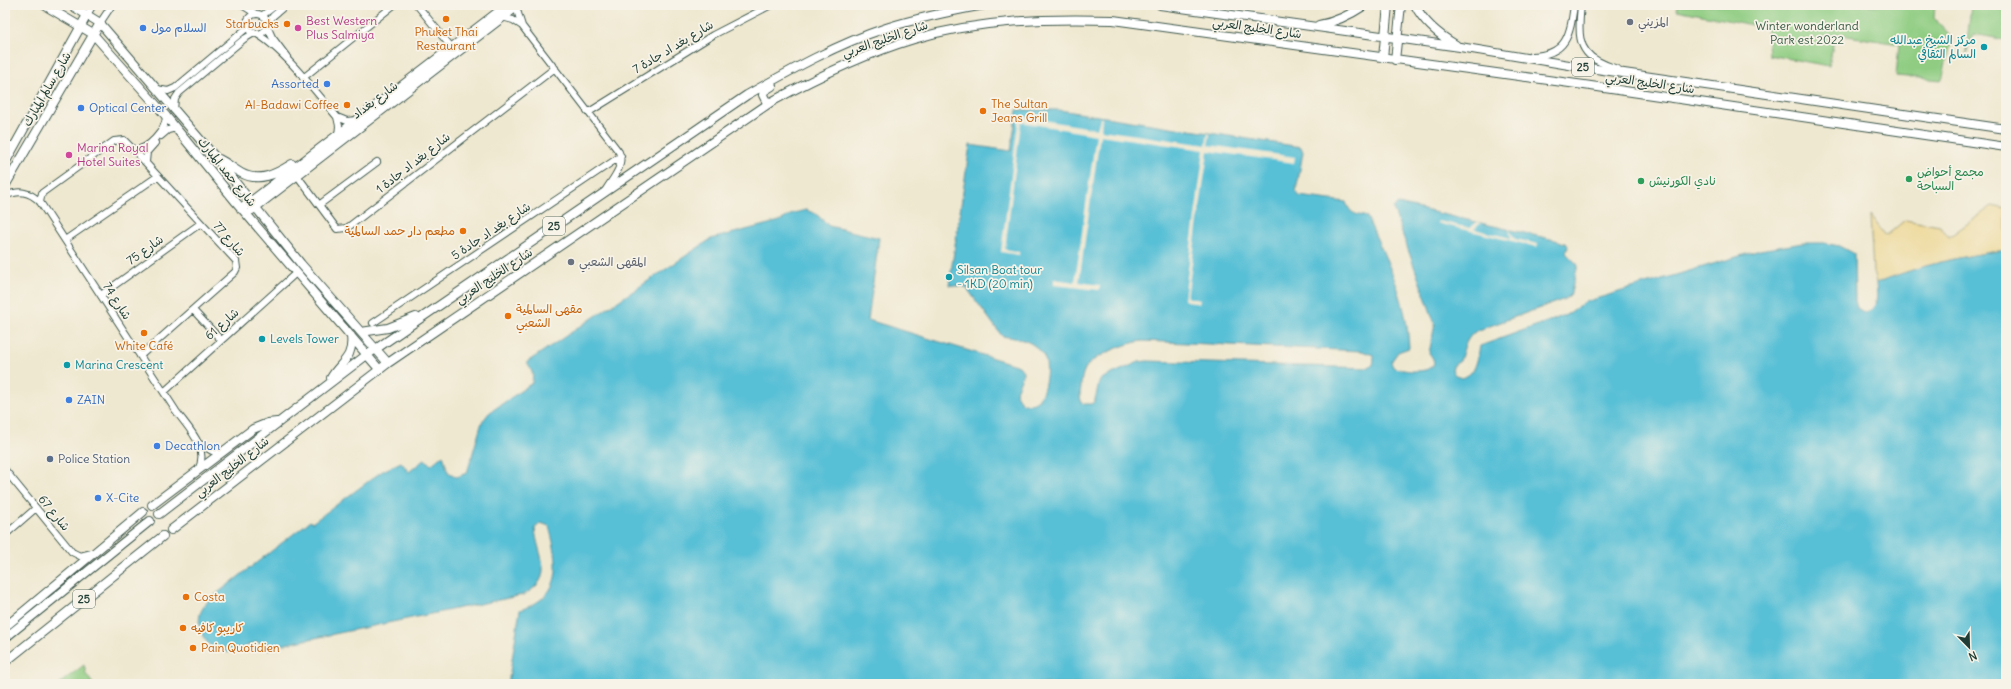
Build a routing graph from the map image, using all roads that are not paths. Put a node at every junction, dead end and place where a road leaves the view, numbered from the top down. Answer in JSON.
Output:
{"nodes":[{"id":1,"x":44,"y":5,"type":"edge"},
{"id":2,"x":71,"y":5,"type":"edge"},
{"id":3,"x":93,"y":5,"type":"edge"},
{"id":4,"x":112,"y":5,"type":"edge"},
{"id":5,"x":276,"y":5,"type":"edge"},
{"id":6,"x":286,"y":5,"type":"edge"},
{"id":7,"x":394,"y":5,"type":"edge"},
{"id":8,"x":417,"y":5,"type":"edge"},
{"id":9,"x":507,"y":5,"type":"edge"},
{"id":10,"x":618,"y":5,"type":"edge"},
{"id":11,"x":629,"y":5,"type":"edge"},
{"id":12,"x":771,"y":5,"type":"edge"},
{"id":13,"x":984,"y":5,"type":"edge"},
{"id":14,"x":1160,"y":5,"type":"edge"},
{"id":15,"x":1365,"y":5,"type":"edge"},
{"id":16,"x":1388,"y":5,"type":"edge"},
{"id":17,"x":1401,"y":5,"type":"edge"},
{"id":18,"x":1415,"y":5,"type":"edge"},
{"id":19,"x":1574,"y":5,"type":"edge"},
{"id":20,"x":1581,"y":5,"type":"edge"},
{"id":21,"x":243,"y":6,"type":"edge"},
{"id":22,"x":518,"y":6,"type":"edge"},
{"id":23,"x":500,"y":11,"type":"edge"},
{"id":24,"x":256,"y":14,"type":"junction"},
{"id":25,"x":87,"y":15,"type":"junction"},
{"id":26,"x":263,"y":16,"type":"junction"},
{"id":27,"x":100,"y":23,"type":"junction"},
{"id":28,"x":247,"y":25,"type":"junction"},
{"id":29,"x":267,"y":25,"type":"junction"},
{"id":30,"x":522,"y":26,"type":"junction"},
{"id":31,"x":1312,"y":26,"type":"junction"},
{"id":32,"x":81,"y":27,"type":"junction"},
{"id":33,"x":93,"y":34,"type":"junction"},
{"id":34,"x":256,"y":34,"type":"junction"},
{"id":35,"x":1385,"y":37,"type":"junction"},
{"id":36,"x":1397,"y":38,"type":"junction"},
{"id":37,"x":1460,"y":47,"type":"junction"},
{"id":38,"x":452,"y":48,"type":"junction"},
{"id":39,"x":1515,"y":57,"type":"junction"},
{"id":40,"x":1383,"y":58,"type":"junction"},
{"id":41,"x":812,"y":59,"type":"junction"},
{"id":42,"x":1395,"y":60,"type":"junction"},
{"id":43,"x":292,"y":66,"type":"junction"},
{"id":44,"x":555,"y":68,"type":"junction"},
{"id":45,"x":56,"y":72,"type":"junction"},
{"id":46,"x":1622,"y":72,"type":"junction"},
{"id":47,"x":303,"y":78,"type":"junction"},
{"id":48,"x":65,"y":80,"type":"junction"},
{"id":49,"x":187,"y":82,"type":"junction"},
{"id":50,"x":156,"y":89,"type":"junction"},
{"id":51,"x":771,"y":102,"type":"junction"},
{"id":52,"x":174,"y":110,"type":"junction"},
{"id":53,"x":589,"y":112,"type":"junction"},
{"id":54,"x":166,"y":116,"type":"junction"},
{"id":55,"x":337,"y":117,"type":"junction"},
{"id":56,"x":357,"y":120,"type":"junction"},
{"id":57,"x":176,"y":128,"type":"junction"},
{"id":58,"x":2006,"y":129,"type":"edge"},
{"id":59,"x":338,"y":135,"type":"junction"},
{"id":60,"x":5,"y":145,"type":"edge"},
{"id":61,"x":15,"y":145,"type":"junction"},
{"id":62,"x":2006,"y":147,"type":"edge"},
{"id":63,"x":134,"y":150,"type":"junction"},
{"id":64,"x":621,"y":156,"type":"junction"},
{"id":65,"x":309,"y":157,"type":"junction"},
{"id":66,"x":216,"y":158,"type":"junction"},
{"id":67,"x":146,"y":162,"type":"junction"},
{"id":68,"x":377,"y":162,"type":"dead end"},
{"id":69,"x":5,"y":163,"type":"edge"},
{"id":70,"x":296,"y":174,"type":"junction"},
{"id":71,"x":158,"y":176,"type":"junction"},
{"id":72,"x":5,"y":186,"type":"edge"},
{"id":73,"x":605,"y":191,"type":"junction"},
{"id":74,"x":5,"y":196,"type":"edge"},
{"id":75,"x":40,"y":202,"type":"junction"},
{"id":76,"x":253,"y":205,"type":"junction"},
{"id":77,"x":319,"y":205,"type":"junction"},
{"id":78,"x":244,"y":212,"type":"junction"},
{"id":79,"x":201,"y":223,"type":"junction"},
{"id":80,"x":65,"y":240,"type":"junction"},
{"id":81,"x":296,"y":273,"type":"junction"},
{"id":82,"x":101,"y":295,"type":"junction"},
{"id":83,"x":193,"y":310,"type":"junction"},
{"id":84,"x":427,"y":315,"type":"junction"},
{"id":85,"x":373,"y":323,"type":"dead end"},
{"id":86,"x":361,"y":332,"type":"junction"},
{"id":87,"x":351,"y":336,"type":"junction"},
{"id":88,"x":220,"y":340,"type":"junction"},
{"id":89,"x":375,"y":349,"type":"junction"},
{"id":90,"x":367,"y":355,"type":"junction"},
{"id":91,"x":140,"y":356,"type":"junction"},
{"id":92,"x":388,"y":363,"type":"junction"},
{"id":93,"x":379,"y":369,"type":"junction"},
{"id":94,"x":329,"y":382,"type":"junction"},
{"id":95,"x":164,"y":392,"type":"junction"},
{"id":96,"x":278,"y":421,"type":"junction"},
{"id":97,"x":199,"y":443,"type":"junction"},
{"id":98,"x":222,"y":452,"type":"junction"},
{"id":99,"x":5,"y":470,"type":"edge"},
{"id":100,"x":197,"y":470,"type":"junction"},
{"id":101,"x":152,"y":505,"type":"dead end"},
{"id":102,"x":36,"y":508,"type":"junction"},
{"id":103,"x":143,"y":512,"type":"dead end"},
{"id":104,"x":159,"y":514,"type":"dead end"},
{"id":105,"x":150,"y":521,"type":"dead end"},
{"id":106,"x":171,"y":530,"type":"dead end"},
{"id":107,"x":5,"y":534,"type":"edge"},
{"id":108,"x":163,"y":536,"type":"dead end"},
{"id":109,"x":92,"y":553,"type":"junction"},
{"id":110,"x":31,"y":606,"type":"junction"},
{"id":111,"x":5,"y":627,"type":"edge"},
{"id":112,"x":5,"y":637,"type":"edge"},
{"id":113,"x":5,"y":662,"type":"edge"}],
"edges":[{"from":1,"to":32,"type":"main road","name":"شارع حمد المبارك"},
{"from":2,"to":25,"type":"main road","name":"شارع حمد المبارك"},
{"from":3,"to":25,"type":"street","name":"شارع سالم المبارك"},
{"from":4,"to":27,"type":"street","name":"شارع سالم المبارك"},
{"from":5,"to":26,"type":"street"},
{"from":6,"to":29,"type":"street"},
{"from":7,"to":47,"type":"street"},
{"from":8,"to":38,"type":"street"},
{"from":9,"to":23,"type":"main road","name":"شارع بغداد"},
{"from":10,"to":11,"type":"street"},
{"from":12,"to":53,"type":"street","name":"شارع بغد اد جادة 7"},
{"from":13,"to":41,"type":"main road","name":"شارع الخليج العربي","number":"25"},
{"from":14,"to":31,"type":"main road","name":"شارع الخليج العربي","number":"25"},
{"from":15,"to":31,"type":"main road"},
{"from":16,"to":35,"type":"main road"},
{"from":17,"to":36,"type":"main road"},
{"from":18,"to":37,"type":"main road"},
{"from":19,"to":39,"type":"street"},
{"from":20,"to":46,"type":"street"},
{"from":21,"to":24,"type":"street"},
{"from":21,"to":28,"type":"street"},
{"from":22,"to":23,"type":"main road","name":"شارع بغداد"},
{"from":22,"to":30,"type":"street"},
{"from":23,"to":30,"type":"street"},
{"from":23,"to":38,"type":"main road","name":"شارع بغداد"},
{"from":23,"to":70,"type":"main road","name":"شارع بغداد"},
{"from":24,"to":26,"type":"street"},
{"from":24,"to":28,"type":"street"},
{"from":25,"to":27,"type":"main road","name":"شارع حمد المبارك"},
{"from":25,"to":32,"type":"main road","name":"شارع سالم المبارك"},
{"from":26,"to":29,"type":"street"},
{"from":27,"to":33,"type":"main road","name":"شارع سالم المبارك"},
{"from":27,"to":50,"type":"main road","name":"شارع حمد المبارك"},
{"from":28,"to":34,"type":"street"},
{"from":28,"to":49,"type":"street"},
{"from":29,"to":34,"type":"street"},
{"from":29,"to":43,"type":"street"},
{"from":30,"to":44,"type":"street"},
{"from":31,"to":35,"type":"main road","name":"شارع الخليج العربي","number":"25"},
{"from":32,"to":33,"type":"main road","name":"شارع حمد المبارك"},
{"from":32,"to":45,"type":"main road","name":"شارع سالم المبارك"},
{"from":33,"to":48,"type":"main road","name":"شارع سالم المبارك"},
{"from":33,"to":54,"type":"main road","name":"شارع حمد المبارك"},
{"from":34,"to":43,"type":"street"},
{"from":34,"to":49,"type":"street"},
{"from":35,"to":36,"type":"main road","name":"شارع الخليج العربي","number":"25"},
{"from":35,"to":40,"type":"main road"},
{"from":36,"to":37,"type":"main road","name":"شارع الخليج العربي","number":"25"},
{"from":36,"to":42,"type":"main road"},
{"from":37,"to":39,"type":"main road","name":"شارع الخليج العربي","number":"25"},
{"from":38,"to":56,"type":"main road","name":"شارع بغداد"},
{"from":39,"to":46,"type":"main road","name":"شارع الخليج العربي","number":"25"},
{"from":40,"to":42,"type":"main road","name":"شارع الخليج العربي","number":"25"},
{"from":40,"to":51,"type":"main road","name":"شارع الخليج العربي","number":"25"},
{"from":41,"to":51,"type":"main road"},
{"from":41,"to":73,"type":"main road","name":"شارع الخليج العربي","number":"25"},
{"from":42,"to":62,"type":"main road","name":"شارع الخليج العربي","number":"25"},
{"from":43,"to":47,"type":"street"},
{"from":44,"to":53,"type":"street"},
{"from":44,"to":77,"type":"street","name":"شارع بغد اد جادة 1"},
{"from":45,"to":48,"type":"main road"},
{"from":45,"to":61,"type":"main road","name":"شارع سالم المبارك"},
{"from":46,"to":58,"type":"main road","name":"شارع الخليج العربي","number":"25"},
{"from":47,"to":55,"type":"street"},
{"from":48,"to":72,"type":"main road","name":"شارع سالم المبارك"},
{"from":49,"to":50,"type":"street"},
{"from":49,"to":52,"type":"street"},
{"from":50,"to":52,"type":"main road","name":"شارع حمد المبارك"},
{"from":51,"to":92,"type":"main road","name":"شارع الخليج العربي","number":"25"},
{"from":52,"to":66,"type":"main road","name":"شارع حمد المبارك"},
{"from":53,"to":64,"type":"street"},
{"from":54,"to":57,"type":"main road","name":"شارع حمد المبارك"},
{"from":54,"to":63,"type":"street"},
{"from":55,"to":56,"type":"street"},
{"from":55,"to":59,"type":"street"},
{"from":56,"to":59,"type":"main road","name":"شارع بغداد"},
{"from":57,"to":67,"type":"street"},
{"from":57,"to":78,"type":"main road","name":"شارع حمد المبارك"},
{"from":59,"to":65,"type":"main road","name":"شارع بغداد"},
{"from":60,"to":61,"type":"street"},
{"from":61,"to":69,"type":"main road","name":"شارع سالم المبارك"},
{"from":63,"to":67,"type":"street","name":"شارع 77"},
{"from":63,"to":75,"type":"street","name":"شارع 77"},
{"from":64,"to":73,"type":"street"},
{"from":64,"to":85,"type":"street","name":"شارع بغد اد جادة 5"},
{"from":65,"to":66,"type":"main road"},
{"from":65,"to":76,"type":"main road","name":"شارع بغداد"},
{"from":66,"to":76,"type":"main road","name":"شارع حمد المبارك"},
{"from":67,"to":71,"type":"street","name":"شارع 77"},
{"from":68,"to":77,"type":"street"},
{"from":70,"to":76,"type":"main road","name":"شارع بغداد"},
{"from":70,"to":77,"type":"street","name":"شارع بغد اد جادة 1"},
{"from":71,"to":79,"type":"street","name":"شارع 77"},
{"from":71,"to":80,"type":"street"},
{"from":73,"to":84,"type":"main road","name":"شارع الخليج العربي","number":"25"},
{"from":74,"to":75,"type":"street","name":"شارع 74"},
{"from":75,"to":80,"type":"street","name":"شارع 74"},
{"from":76,"to":78,"type":"main road","name":"شارع بغداد"},
{"from":76,"to":86,"type":"main road","name":"شارع حمد المبارك"},
{"from":78,"to":81,"type":"main road","name":"شارع حمد المبارك"},
{"from":79,"to":82,"type":"street","name":"شارع 75"},
{"from":79,"to":83,"type":"street","name":"شارع 77"},
{"from":80,"to":82,"type":"street","name":"شارع 74"},
{"from":81,"to":87,"type":"main road","name":"شارع حمد المبارك"},
{"from":81,"to":88,"type":"street","name":"شارع 61"},
{"from":82,"to":91,"type":"street","name":"شارع 74"},
{"from":83,"to":88,"type":"street"},
{"from":83,"to":91,"type":"street","name":"شارع 77"},
{"from":84,"to":86,"type":"main road"},
{"from":84,"to":89,"type":"main road","name":"شارع الخليج العربي","number":"25"},
{"from":86,"to":89,"type":"main road","name":"شارع حمد المبارك"},
{"from":87,"to":90,"type":"main road","name":"شارع حمد المبارك"},
{"from":87,"to":94,"type":"main road"},
{"from":88,"to":95,"type":"street","name":"شارع 61"},
{"from":89,"to":90,"type":"main road","name":"شارع الخليج العربي","number":"25"},
{"from":89,"to":92,"type":"main road","name":"شارع حمد المبارك"},
{"from":90,"to":93,"type":"main road","name":"شارع حمد المبارك"},
{"from":90,"to":94,"type":"main road","name":"شارع الخليج العربي","number":"25"},
{"from":91,"to":95,"type":"street","name":"شارع 74"},
{"from":92,"to":93,"type":"main road","name":"شارع الخليج العربي","number":"25"},
{"from":93,"to":106,"type":"main road","name":"شارع الخليج العربي","number":"25"},
{"from":94,"to":96,"type":"main road","name":"شارع الخليج العربي","number":"25"},
{"from":95,"to":97,"type":"street","name":"شارع 74"},
{"from":96,"to":98,"type":"main road"},
{"from":96,"to":104,"type":"main road","name":"شارع الخليج العربي","number":"25"},
{"from":97,"to":98,"type":"street","name":"شارع 74"},
{"from":97,"to":100,"type":"street"},
{"from":98,"to":100,"type":"main road"},
{"from":99,"to":102,"type":"street","name":"شارع 67"},
{"from":100,"to":101,"type":"main road"},
{"from":102,"to":107,"type":"street"},
{"from":102,"to":109,"type":"street","name":"شارع 67"},
{"from":103,"to":109,"type":"main road"},
{"from":105,"to":112,"type":"main road","number":"25"},
{"from":108,"to":113,"type":"main road","number":"25"},
{"from":109,"to":110,"type":"main road"},
{"from":110,"to":111,"type":"main road"},
{"from":110,"to":112,"type":"main road"}]}
